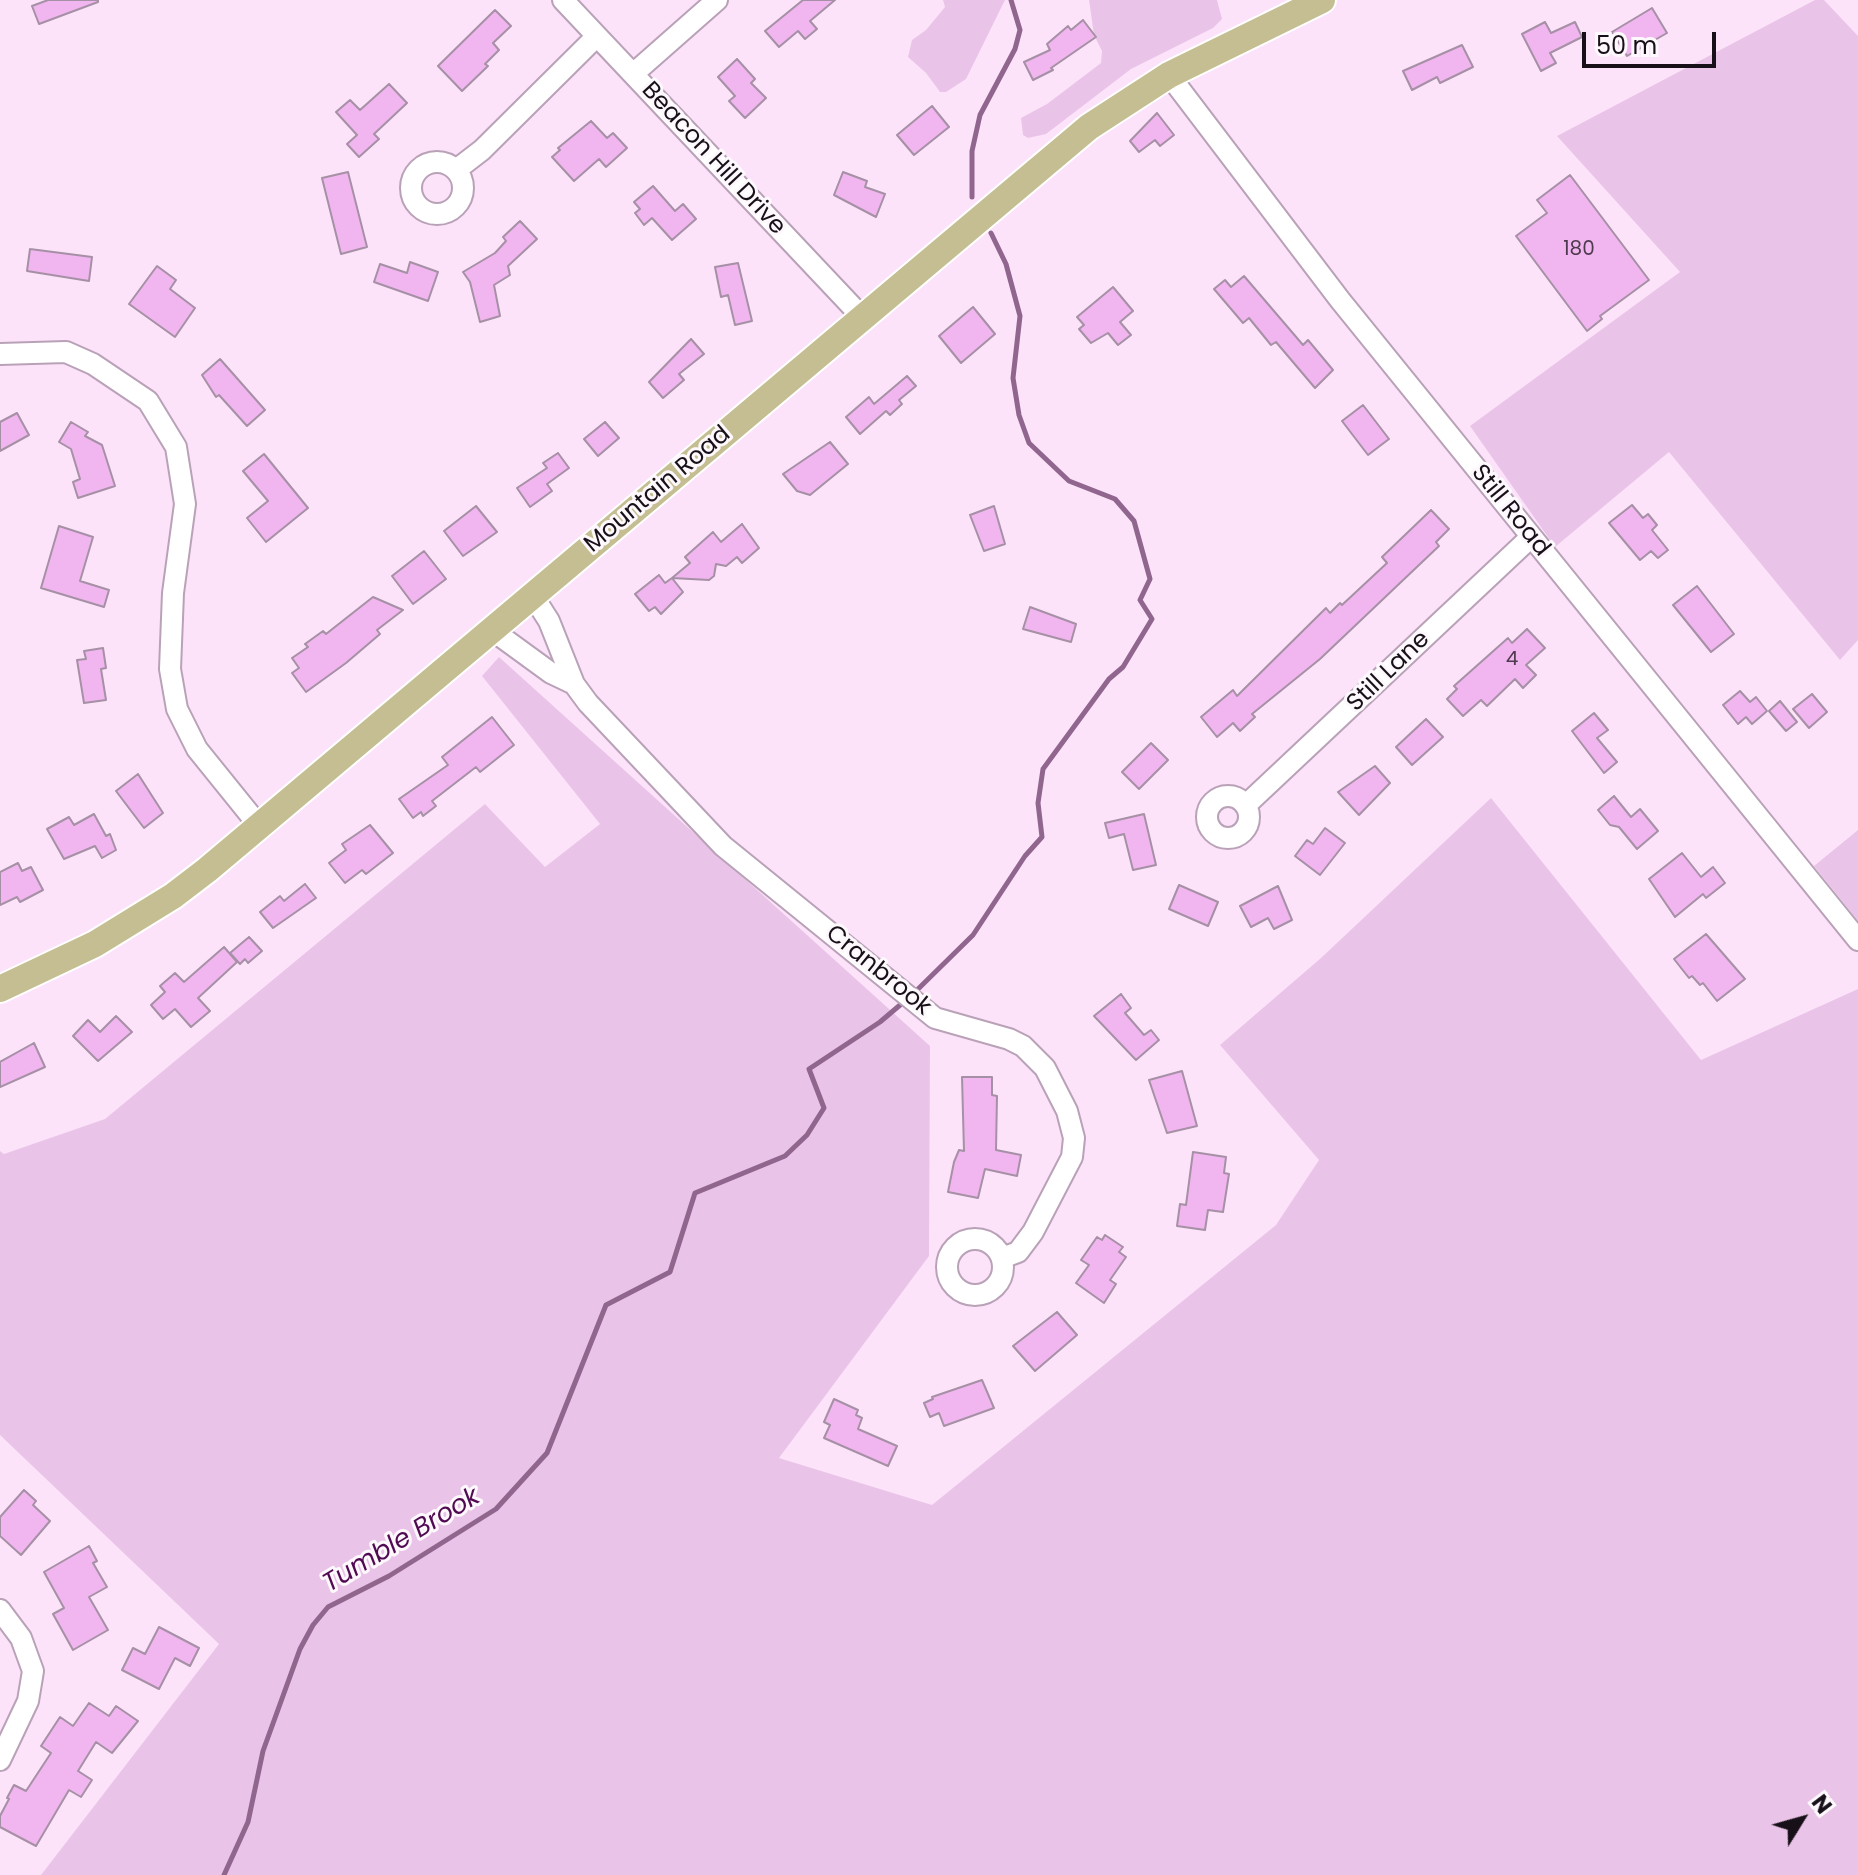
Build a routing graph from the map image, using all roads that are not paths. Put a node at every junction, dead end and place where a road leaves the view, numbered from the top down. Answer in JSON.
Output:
{"nodes":[{"id":1,"x":563,"y":0,"type":"edge"},
{"id":2,"x":717,"y":0,"type":"edge"},
{"id":3,"x":1318,"y":1,"type":"edge"},
{"id":4,"x":597,"y":36,"type":"junction"},
{"id":5,"x":633,"y":74,"type":"junction"},
{"id":6,"x":1169,"y":75,"type":"junction"},
{"id":7,"x":456,"y":170,"type":"dead end"},
{"id":8,"x":863,"y":318,"type":"junction"},
{"id":9,"x":0,"y":354,"type":"edge"},
{"id":10,"x":1531,"y":537,"type":"junction"},
{"id":11,"x":533,"y":596,"type":"junction"},
{"id":12,"x":492,"y":630,"type":"junction"},
{"id":13,"x":574,"y":684,"type":"junction"},
{"id":14,"x":1246,"y":805,"type":"dead end"},
{"id":15,"x":260,"y":827,"type":"junction"},
{"id":16,"x":1858,"y":940,"type":"edge"},
{"id":17,"x":0,"y":989,"type":"edge"},
{"id":18,"x":1002,"y":1258,"type":"dead end"},
{"id":19,"x":0,"y":1610,"type":"edge"},
{"id":20,"x":0,"y":1760,"type":"edge"}],
"edges":[{"from":1,"to":4,"type":"street","name":"Beacon Hill Drive"},
{"from":2,"to":5,"type":"street"},
{"from":3,"to":6,"type":"main road","name":"Mountain Road"},
{"from":4,"to":5,"type":"street","name":"Beacon Hill Drive"},
{"from":4,"to":7,"type":"street"},
{"from":5,"to":8,"type":"street","name":"Beacon Hill Drive"},
{"from":6,"to":8,"type":"main road","name":"Mountain Road"},
{"from":6,"to":10,"type":"street","name":"Still Road"},
{"from":8,"to":11,"type":"main road","name":"Mountain Road"},
{"from":9,"to":15,"type":"street"},
{"from":10,"to":14,"type":"street","name":"Still Lane"},
{"from":10,"to":16,"type":"street","name":"Still Road"},
{"from":11,"to":12,"type":"main road","name":"Mountain Road"},
{"from":11,"to":13,"type":"street","name":"Cranbrook"},
{"from":12,"to":13,"type":"street","name":"Cranbrook"},
{"from":12,"to":15,"type":"main road","name":"Mountain Road"},
{"from":13,"to":18,"type":"street","name":"Cranbrook"},
{"from":15,"to":17,"type":"main road","name":"Mountain Road"},
{"from":19,"to":20,"type":"street"}]}
